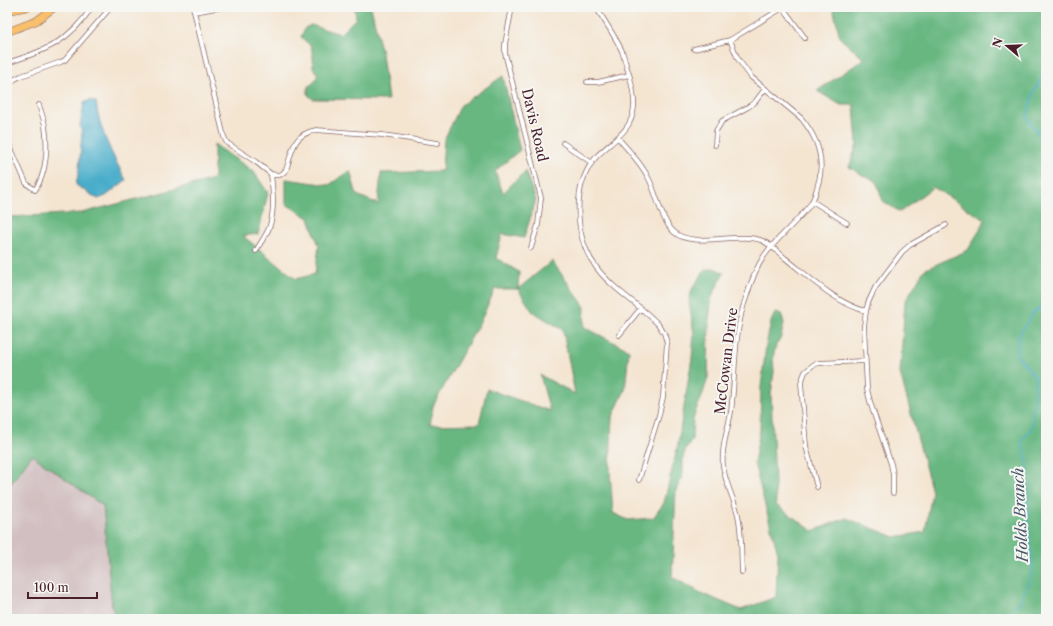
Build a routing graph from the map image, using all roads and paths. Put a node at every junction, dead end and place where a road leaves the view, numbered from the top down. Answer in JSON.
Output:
{"nodes":[{"id":1,"x":27,"y":7,"type":"edge"},
{"id":2,"x":55,"y":7,"type":"edge"},
{"id":3,"x":92,"y":7,"type":"edge"},
{"id":4,"x":111,"y":7,"type":"edge"},
{"id":5,"x":193,"y":7,"type":"edge"},
{"id":6,"x":222,"y":7,"type":"edge"},
{"id":7,"x":512,"y":7,"type":"edge"},
{"id":8,"x":596,"y":7,"type":"edge"},
{"id":9,"x":783,"y":8,"type":"edge"},
{"id":10,"x":7,"y":11,"type":"edge"},
{"id":11,"x":194,"y":12,"type":"junction"},
{"id":12,"x":7,"y":32,"type":"edge"},
{"id":13,"x":805,"y":38,"type":"dead end"},
{"id":14,"x":730,"y":40,"type":"junction"},
{"id":15,"x":694,"y":49,"type":"dead end"},
{"id":16,"x":7,"y":63,"type":"edge"},
{"id":17,"x":629,"y":75,"type":"junction"},
{"id":18,"x":587,"y":82,"type":"dead end"},
{"id":19,"x":7,"y":86,"type":"edge"},
{"id":20,"x":765,"y":89,"type":"junction"},
{"id":21,"x":39,"y":105,"type":"dead end"},
{"id":22,"x":618,"y":138,"type":"junction"},
{"id":23,"x":7,"y":140,"type":"edge"},
{"id":24,"x":438,"y":143,"type":"dead end"},
{"id":25,"x":563,"y":143,"type":"dead end"},
{"id":26,"x":715,"y":145,"type":"dead end"},
{"id":27,"x":592,"y":163,"type":"junction"},
{"id":28,"x":271,"y":174,"type":"junction"},
{"id":29,"x":812,"y":201,"type":"junction"},
{"id":30,"x":847,"y":223,"type":"dead end"},
{"id":31,"x":946,"y":225,"type":"dead end"},
{"id":32,"x":771,"y":247,"type":"junction"},
{"id":33,"x":531,"y":248,"type":"dead end"},
{"id":34,"x":256,"y":251,"type":"dead end"},
{"id":35,"x":641,"y":308,"type":"junction"},
{"id":36,"x":866,"y":311,"type":"junction"},
{"id":37,"x":619,"y":335,"type":"dead end"},
{"id":38,"x":866,"y":361,"type":"junction"},
{"id":39,"x":639,"y":480,"type":"dead end"},
{"id":40,"x":817,"y":487,"type":"dead end"},
{"id":41,"x":893,"y":493,"type":"dead end"},
{"id":42,"x":742,"y":572,"type":"dead end"}],
"edges":[{"from":1,"to":10,"type":"highway"},
{"from":2,"to":12,"type":"highway"},
{"from":3,"to":16,"type":"street"},
{"from":4,"to":19,"type":"street"},
{"from":5,"to":11,"type":"street"},
{"from":6,"to":11,"type":"street"},
{"from":7,"to":33,"type":"street","name":"Davis Road"},
{"from":8,"to":17,"type":"street"},
{"from":9,"to":13,"type":"street"},
{"from":9,"to":14,"type":"street"},
{"from":11,"to":28,"type":"street"},
{"from":14,"to":15,"type":"street"},
{"from":14,"to":20,"type":"street","name":"McCowan Drive"},
{"from":17,"to":18,"type":"street"},
{"from":17,"to":22,"type":"street"},
{"from":20,"to":26,"type":"street"},
{"from":20,"to":29,"type":"street","name":"McCowan Drive"},
{"from":21,"to":23,"type":"street"},
{"from":22,"to":27,"type":"street"},
{"from":22,"to":32,"type":"street"},
{"from":24,"to":28,"type":"street"},
{"from":25,"to":27,"type":"street"},
{"from":27,"to":35,"type":"street"},
{"from":28,"to":34,"type":"street"},
{"from":29,"to":30,"type":"street"},
{"from":29,"to":32,"type":"street","name":"McCowan Drive"},
{"from":31,"to":36,"type":"street"},
{"from":32,"to":36,"type":"street"},
{"from":32,"to":42,"type":"street","name":"McCowan Drive"},
{"from":35,"to":37,"type":"street"},
{"from":35,"to":39,"type":"street"},
{"from":36,"to":38,"type":"street"},
{"from":38,"to":40,"type":"street"},
{"from":38,"to":41,"type":"street"}]}
